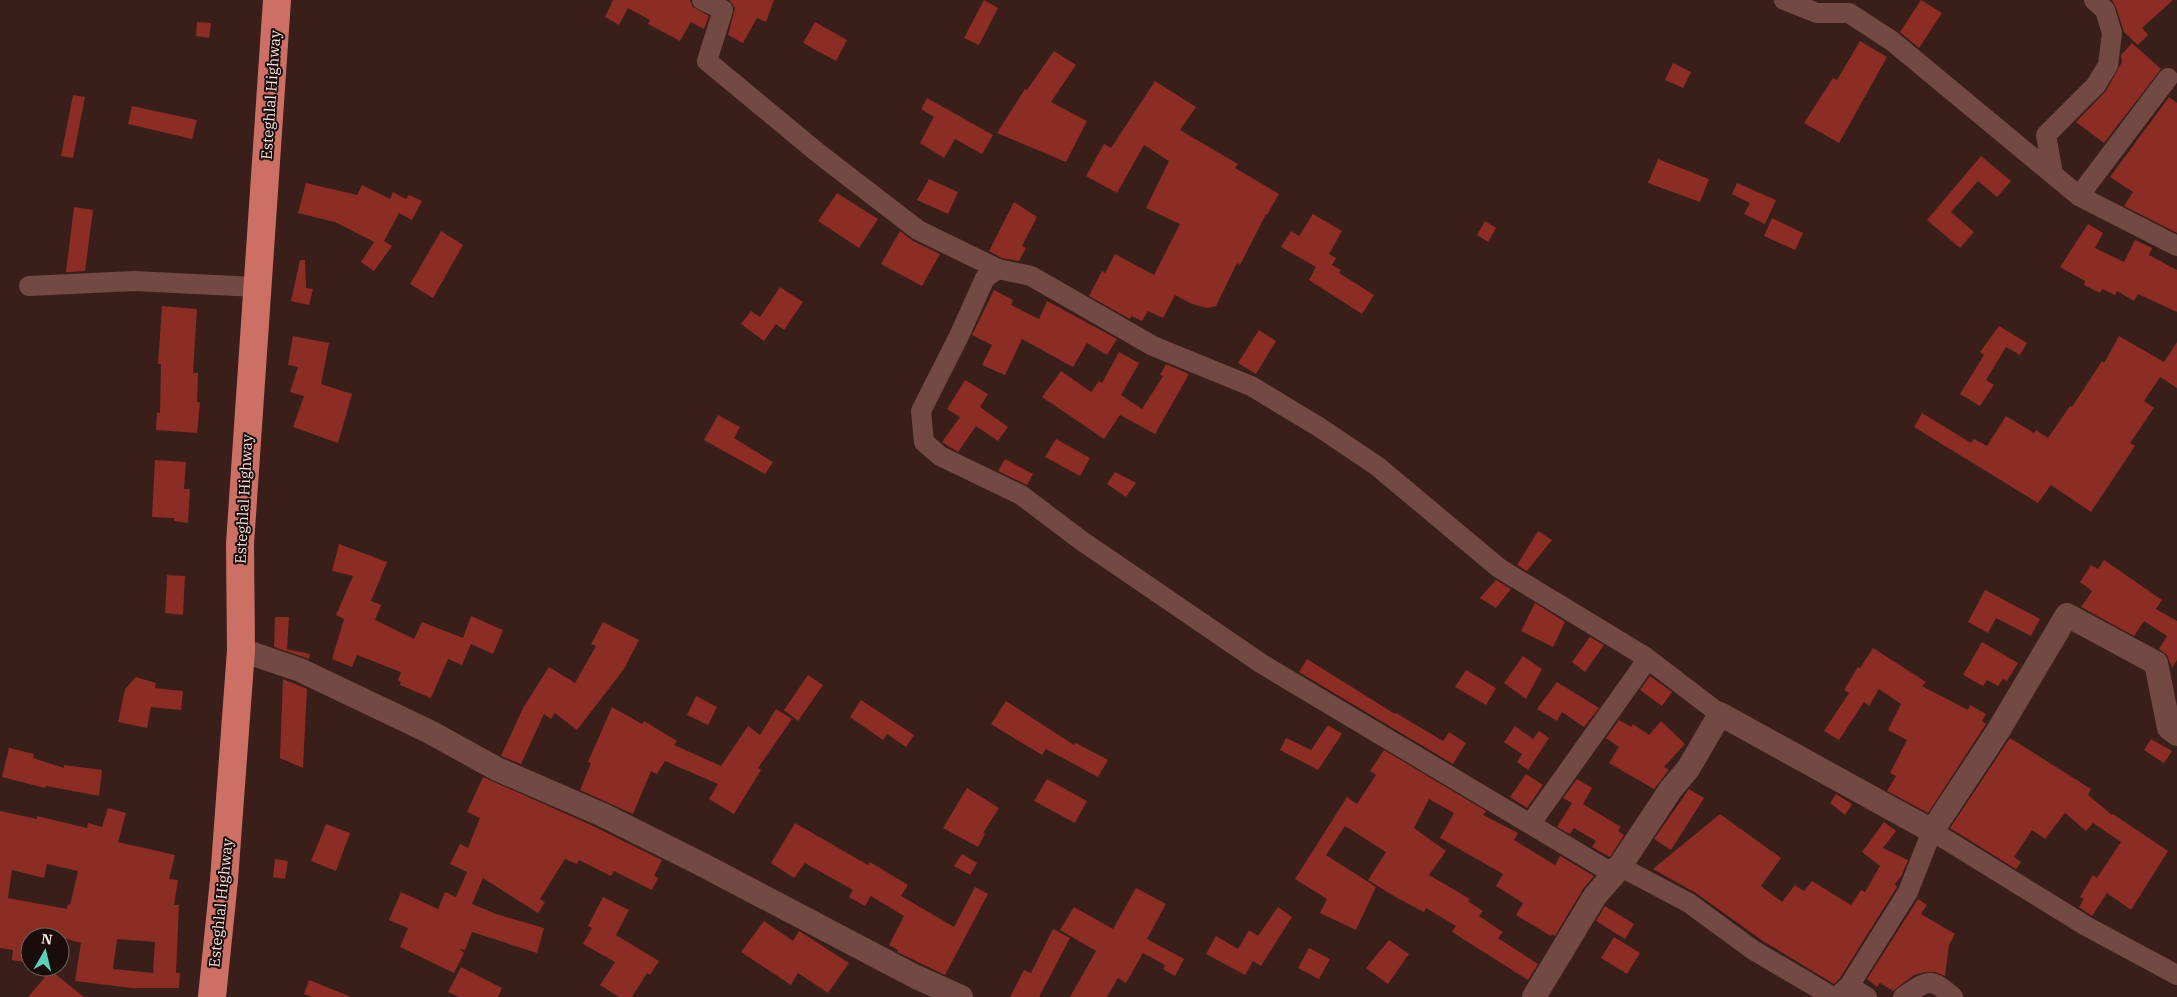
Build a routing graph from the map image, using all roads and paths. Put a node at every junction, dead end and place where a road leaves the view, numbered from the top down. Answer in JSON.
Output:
{"nodes":[{"id":1,"x":278,"y":0,"type":"edge"},
{"id":2,"x":702,"y":0,"type":"edge"},
{"id":3,"x":1784,"y":0,"type":"edge"},
{"id":4,"x":2094,"y":0,"type":"edge"},
{"id":5,"x":2168,"y":78,"type":"dead end"},
{"id":6,"x":2053,"y":174,"type":"junction"},
{"id":7,"x":2079,"y":196,"type":"junction"},
{"id":8,"x":2177,"y":246,"type":"edge"},
{"id":9,"x":998,"y":269,"type":"junction"},
{"id":10,"x":30,"y":286,"type":"dead end"},
{"id":11,"x":257,"y":287,"type":"junction"},
{"id":12,"x":241,"y":650,"type":"junction"},
{"id":13,"x":1644,"y":656,"type":"junction"},
{"id":14,"x":1720,"y":714,"type":"junction"},
{"id":15,"x":2177,"y":734,"type":"edge"},
{"id":16,"x":1531,"y":823,"type":"junction"},
{"id":17,"x":1932,"y":831,"type":"junction"},
{"id":18,"x":1620,"y":866,"type":"junction"},
{"id":19,"x":2177,"y":975,"type":"edge"},
{"id":20,"x":1840,"y":993,"type":"edge"},
{"id":21,"x":212,"y":997,"type":"edge"},
{"id":22,"x":961,"y":997,"type":"edge"},
{"id":23,"x":1534,"y":997,"type":"edge"},
{"id":24,"x":1867,"y":997,"type":"edge"},
{"id":25,"x":1904,"y":997,"type":"edge"},
{"id":26,"x":1953,"y":997,"type":"edge"}],
"edges":[{"from":1,"to":11,"type":"highway","name":"Esteghlal Highway"},
{"from":2,"to":9,"type":"street"},
{"from":3,"to":6,"type":"street"},
{"from":4,"to":6,"type":"street"},
{"from":5,"to":7,"type":"street"},
{"from":6,"to":7,"type":"street"},
{"from":7,"to":8,"type":"street"},
{"from":9,"to":13,"type":"street"},
{"from":9,"to":16,"type":"street"},
{"from":10,"to":11,"type":"street"},
{"from":11,"to":12,"type":"highway","name":"Esteghlal Highway"},
{"from":12,"to":21,"type":"highway","name":"Esteghlal Highway"},
{"from":12,"to":22,"type":"street"},
{"from":13,"to":14,"type":"street"},
{"from":13,"to":16,"type":"street"},
{"from":14,"to":17,"type":"street"},
{"from":14,"to":18,"type":"street"},
{"from":15,"to":17,"type":"street"},
{"from":16,"to":18,"type":"street"},
{"from":17,"to":19,"type":"street"},
{"from":17,"to":20,"type":"street"},
{"from":18,"to":20,"type":"street"},
{"from":18,"to":23,"type":"street"},
{"from":20,"to":24,"type":"street"},
{"from":25,"to":26,"type":"street"}]}
